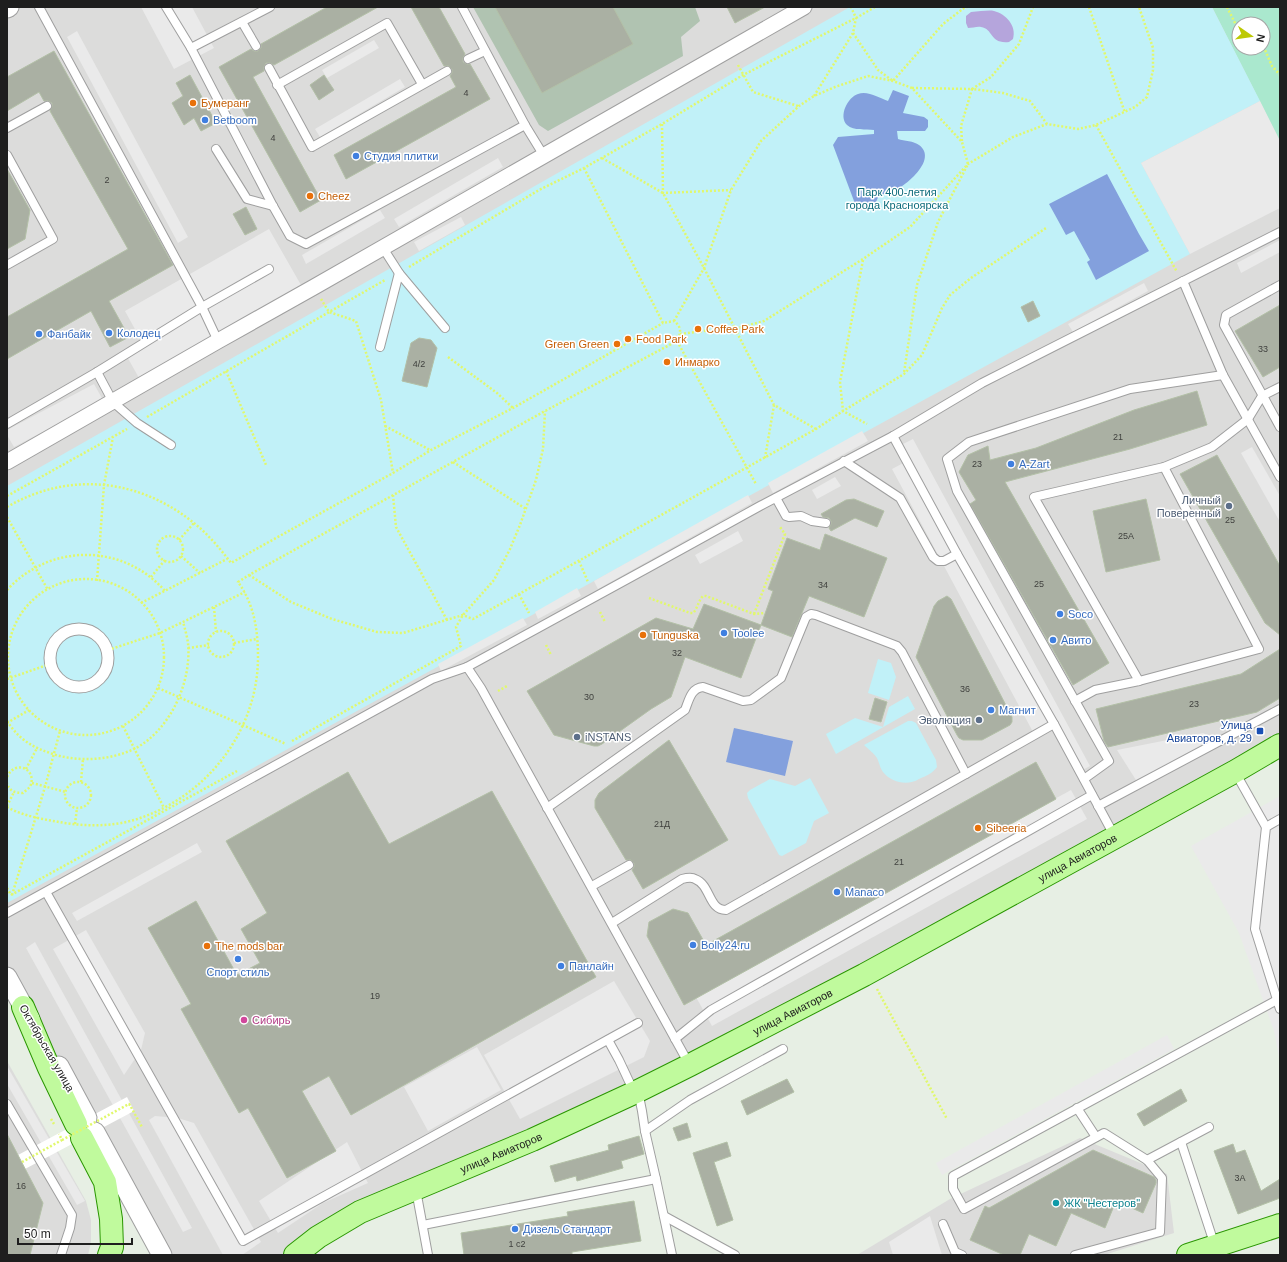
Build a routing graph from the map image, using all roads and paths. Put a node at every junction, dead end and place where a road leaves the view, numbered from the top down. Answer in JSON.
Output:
{"nodes":[{"id":1,"x":39,"y":7,"type":"edge"},
{"id":2,"x":166,"y":7,"type":"edge"},
{"id":3,"x":270,"y":7,"type":"edge"},
{"id":4,"x":462,"y":7,"type":"edge"},
{"id":5,"x":804,"y":7,"type":"edge"},
{"id":6,"x":851,"y":7,"type":"edge"},
{"id":7,"x":875,"y":7,"type":"edge"},
{"id":8,"x":967,"y":7,"type":"edge"},
{"id":9,"x":1033,"y":7,"type":"edge"},
{"id":10,"x":1089,"y":7,"type":"edge"},
{"id":11,"x":1138,"y":7,"type":"edge"},
{"id":12,"x":1227,"y":7,"type":"edge"},
{"id":13,"x":1232,"y":16,"type":"edge"},
{"id":14,"x":856,"y":18,"type":"junction"},
{"id":15,"x":242,"y":22,"type":"junction"},
{"id":16,"x":853,"y":33,"type":"junction"},
{"id":17,"x":256,"y":46,"type":"dead end"},
{"id":18,"x":191,"y":48,"type":"junction"},
{"id":19,"x":485,"y":51,"type":"junction"},
{"id":20,"x":1268,"y":56,"type":"edge"},
{"id":21,"x":468,"y":59,"type":"dead end"},
{"id":22,"x":738,"y":65,"type":"dead end"},
{"id":23,"x":269,"y":68,"type":"dead end"},
{"id":24,"x":447,"y":71,"type":"dead end"},
{"id":25,"x":743,"y":75,"type":"junction"},
{"id":26,"x":1280,"y":75,"type":"edge"},
{"id":27,"x":893,"y":81,"type":"junction"},
{"id":28,"x":422,"y":84,"type":"junction"},
{"id":29,"x":277,"y":85,"type":"junction"},
{"id":30,"x":912,"y":88,"type":"junction"},
{"id":31,"x":972,"y":89,"type":"junction"},
{"id":32,"x":814,"y":96,"type":"junction"},
{"id":33,"x":47,"y":106,"type":"dead end"},
{"id":34,"x":799,"y":106,"type":"junction"},
{"id":35,"x":1125,"y":113,"type":"junction"},
{"id":36,"x":662,"y":124,"type":"junction"},
{"id":37,"x":1047,"y":124,"type":"junction"},
{"id":38,"x":525,"y":125,"type":"junction"},
{"id":39,"x":1096,"y":125,"type":"junction"},
{"id":40,"x":7,"y":128,"type":"edge"},
{"id":41,"x":962,"y":142,"type":"junction"},
{"id":42,"x":216,"y":149,"type":"dead end"},
{"id":43,"x":7,"y":155,"type":"edge"},
{"id":44,"x":544,"y":156,"type":"junction"},
{"id":45,"x":602,"y":158,"type":"junction"},
{"id":46,"x":968,"y":164,"type":"junction"},
{"id":47,"x":584,"y":168,"type":"junction"},
{"id":48,"x":731,"y":190,"type":"junction"},
{"id":49,"x":663,"y":193,"type":"junction"},
{"id":50,"x":273,"y":206,"type":"junction"},
{"id":51,"x":1046,"y":228,"type":"dead end"},
{"id":52,"x":1280,"y":232,"type":"edge"},
{"id":53,"x":383,"y":248,"type":"junction"},
{"id":54,"x":863,"y":259,"type":"junction"},
{"id":55,"x":7,"y":265,"type":"edge"},
{"id":56,"x":704,"y":268,"type":"junction"},
{"id":57,"x":269,"y":269,"type":"dead end"},
{"id":58,"x":399,"y":273,"type":"junction"},
{"id":59,"x":1183,"y":281,"type":"junction"},
{"id":60,"x":1280,"y":285,"type":"edge"},
{"id":61,"x":321,"y":298,"type":"dead end"},
{"id":62,"x":202,"y":307,"type":"junction"},
{"id":63,"x":329,"y":312,"type":"junction"},
{"id":64,"x":674,"y":321,"type":"junction"},
{"id":65,"x":663,"y":323,"type":"junction"},
{"id":66,"x":445,"y":328,"type":"dead end"},
{"id":67,"x":735,"y":329,"type":"junction"},
{"id":68,"x":680,"y":334,"type":"junction"},
{"id":69,"x":218,"y":341,"type":"junction"},
{"id":70,"x":677,"y":341,"type":"junction"},
{"id":71,"x":380,"y":347,"type":"dead end"},
{"id":72,"x":448,"y":357,"type":"dead end"},
{"id":73,"x":226,"y":371,"type":"junction"},
{"id":74,"x":97,"y":372,"type":"junction"},
{"id":75,"x":904,"y":374,"type":"junction"},
{"id":76,"x":1223,"y":375,"type":"junction"},
{"id":77,"x":1280,"y":387,"type":"edge"},
{"id":78,"x":1262,"y":396,"type":"junction"},
{"id":79,"x":113,"y":402,"type":"junction"},
{"id":80,"x":774,"y":405,"type":"junction"},
{"id":81,"x":513,"y":408,"type":"junction"},
{"id":82,"x":545,"y":411,"type":"junction"},
{"id":83,"x":843,"y":411,"type":"junction"},
{"id":84,"x":1248,"y":419,"type":"junction"},
{"id":85,"x":137,"y":423,"type":"junction"},
{"id":86,"x":7,"y":424,"type":"edge"},
{"id":87,"x":867,"y":424,"type":"dead end"},
{"id":88,"x":385,"y":426,"type":"junction"},
{"id":89,"x":1280,"y":427,"type":"edge"},
{"id":90,"x":816,"y":429,"type":"junction"},
{"id":91,"x":893,"y":436,"type":"junction"},
{"id":92,"x":113,"y":437,"type":"junction"},
{"id":93,"x":171,"y":445,"type":"dead end"},
{"id":94,"x":431,"y":450,"type":"junction"},
{"id":95,"x":764,"y":458,"type":"junction"},
{"id":96,"x":844,"y":461,"type":"junction"},
{"id":97,"x":7,"y":462,"type":"edge"},
{"id":98,"x":453,"y":462,"type":"junction"},
{"id":99,"x":266,"y":465,"type":"dead end"},
{"id":100,"x":1164,"y":467,"type":"junction"},
{"id":101,"x":747,"y":468,"type":"junction"},
{"id":102,"x":393,"y":473,"type":"junction"},
{"id":103,"x":1280,"y":477,"type":"edge"},
{"id":104,"x":756,"y":484,"type":"dead end"},
{"id":105,"x":104,"y":485,"type":"junction"},
{"id":106,"x":394,"y":495,"type":"junction"},
{"id":107,"x":7,"y":496,"type":"edge"},
{"id":108,"x":776,"y":498,"type":"junction"},
{"id":109,"x":7,"y":506,"type":"edge"},
{"id":110,"x":526,"y":509,"type":"junction"},
{"id":111,"x":7,"y":517,"type":"edge"},
{"id":112,"x":826,"y":522,"type":"dead end"},
{"id":113,"x":194,"y":523,"type":"junction"},
{"id":114,"x":780,"y":526,"type":"dead end"},
{"id":115,"x":180,"y":540,"type":"junction"},
{"id":116,"x":958,"y":554,"type":"junction"},
{"id":117,"x":99,"y":556,"type":"junction"},
{"id":118,"x":180,"y":556,"type":"junction"},
{"id":119,"x":227,"y":558,"type":"junction"},
{"id":120,"x":165,"y":560,"type":"junction"},
{"id":121,"x":579,"y":561,"type":"junction"},
{"id":122,"x":35,"y":568,"type":"junction"},
{"id":123,"x":200,"y":573,"type":"junction"},
{"id":124,"x":249,"y":575,"type":"junction"},
{"id":125,"x":151,"y":577,"type":"junction"},
{"id":126,"x":97,"y":581,"type":"junction"},
{"id":127,"x":588,"y":582,"type":"dead end"},
{"id":128,"x":7,"y":590,"type":"edge"},
{"id":129,"x":48,"y":590,"type":"junction"},
{"id":130,"x":165,"y":591,"type":"junction"},
{"id":131,"x":246,"y":592,"type":"junction"},
{"id":132,"x":519,"y":594,"type":"junction"},
{"id":133,"x":650,"y":598,"type":"dead end"},
{"id":134,"x":141,"y":603,"type":"junction"},
{"id":135,"x":214,"y":607,"type":"junction"},
{"id":136,"x":600,"y":612,"type":"dead end"},
{"id":137,"x":529,"y":613,"type":"dead end"},
{"id":138,"x":765,"y":613,"type":"dead end"},
{"id":139,"x":754,"y":614,"type":"junction"},
{"id":140,"x":463,"y":616,"type":"junction"},
{"id":141,"x":446,"y":620,"type":"junction"},
{"id":142,"x":183,"y":622,"type":"junction"},
{"id":143,"x":605,"y":622,"type":"dead end"},
{"id":144,"x":216,"y":632,"type":"junction"},
{"id":145,"x":160,"y":633,"type":"junction"},
{"id":146,"x":7,"y":634,"type":"edge"},
{"id":147,"x":12,"y":635,"type":"junction"},
{"id":148,"x":257,"y":639,"type":"junction"},
{"id":149,"x":234,"y":643,"type":"junction"},
{"id":150,"x":209,"y":645,"type":"junction"},
{"id":151,"x":546,"y":645,"type":"dead end"},
{"id":152,"x":188,"y":648,"type":"junction"},
{"id":153,"x":108,"y":650,"type":"junction"},
{"id":154,"x":551,"y":655,"type":"dead end"},
{"id":155,"x":50,"y":664,"type":"junction"},
{"id":156,"x":467,"y":667,"type":"junction"},
{"id":157,"x":10,"y":677,"type":"junction"},
{"id":158,"x":7,"y":679,"type":"edge"},
{"id":159,"x":1139,"y":681,"type":"junction"},
{"id":160,"x":507,"y":686,"type":"dead end"},
{"id":161,"x":158,"y":688,"type":"junction"},
{"id":162,"x":498,"y":691,"type":"dead end"},
{"id":163,"x":179,"y":698,"type":"junction"},
{"id":164,"x":1075,"y":701,"type":"junction"},
{"id":165,"x":1280,"y":708,"type":"edge"},
{"id":166,"x":29,"y":710,"type":"junction"},
{"id":167,"x":7,"y":723,"type":"edge"},
{"id":168,"x":1054,"y":724,"type":"junction"},
{"id":169,"x":123,"y":726,"type":"junction"},
{"id":170,"x":243,"y":726,"type":"junction"},
{"id":171,"x":60,"y":731,"type":"junction"},
{"id":172,"x":286,"y":744,"type":"junction"},
{"id":173,"x":1280,"y":745,"type":"edge"},
{"id":174,"x":37,"y":748,"type":"junction"},
{"id":175,"x":279,"y":748,"type":"dead end"},
{"id":176,"x":134,"y":749,"type":"junction"},
{"id":177,"x":54,"y":754,"type":"junction"},
{"id":178,"x":83,"y":759,"type":"junction"},
{"id":179,"x":26,"y":769,"type":"junction"},
{"id":180,"x":238,"y":771,"type":"dead end"},
{"id":181,"x":1234,"y":772,"type":"junction"},
{"id":182,"x":966,"y":774,"type":"junction"},
{"id":183,"x":7,"y":777,"type":"edge"},
{"id":184,"x":1084,"y":779,"type":"junction"},
{"id":185,"x":81,"y":782,"type":"junction"},
{"id":186,"x":7,"y":783,"type":"edge"},
{"id":187,"x":32,"y":784,"type":"junction"},
{"id":188,"x":45,"y":787,"type":"junction"},
{"id":189,"x":14,"y":792,"type":"junction"},
{"id":190,"x":66,"y":792,"type":"junction"},
{"id":191,"x":1092,"y":795,"type":"junction"},
{"id":192,"x":7,"y":806,"type":"edge"},
{"id":193,"x":1098,"y":806,"type":"junction"},
{"id":194,"x":77,"y":808,"type":"junction"},
{"id":195,"x":164,"y":808,"type":"junction"},
{"id":196,"x":547,"y":808,"type":"junction"},
{"id":197,"x":36,"y":817,"type":"junction"},
{"id":198,"x":1280,"y":819,"type":"edge"},
{"id":199,"x":75,"y":824,"type":"junction"},
{"id":200,"x":1266,"y":827,"type":"junction"},
{"id":201,"x":1115,"y":837,"type":"junction"},
{"id":202,"x":629,"y":865,"type":"dead end"},
{"id":203,"x":592,"y":886,"type":"junction"},
{"id":204,"x":7,"y":888,"type":"edge"},
{"id":205,"x":46,"y":892,"type":"junction"},
{"id":206,"x":11,"y":895,"type":"junction"},
{"id":207,"x":7,"y":913,"type":"edge"},
{"id":208,"x":612,"y":923,"type":"junction"},
{"id":209,"x":868,"y":972,"type":"junction"},
{"id":210,"x":7,"y":977,"type":"edge"},
{"id":211,"x":1277,"y":1000,"type":"junction"},
{"id":212,"x":23,"y":1007,"type":"joint"},
{"id":213,"x":1280,"y":1009,"type":"edge"},
{"id":214,"x":638,"y":1023,"type":"dead end"},
{"id":215,"x":675,"y":1039,"type":"junction"},
{"id":216,"x":608,"y":1040,"type":"junction"},
{"id":217,"x":783,"y":1049,"type":"dead end"},
{"id":218,"x":690,"y":1065,"type":"junction"},
{"id":219,"x":636,"y":1092,"type":"junction"},
{"id":220,"x":7,"y":1104,"type":"edge"},
{"id":221,"x":1077,"y":1108,"type":"junction"},
{"id":222,"x":947,"y":1119,"type":"dead end"},
{"id":223,"x":1209,"y":1127,"type":"dead end"},
{"id":224,"x":142,"y":1128,"type":"dead end"},
{"id":225,"x":77,"y":1131,"type":"junction"},
{"id":226,"x":644,"y":1131,"type":"junction"},
{"id":227,"x":1096,"y":1137,"type":"junction"},
{"id":228,"x":1181,"y":1142,"type":"junction"},
{"id":229,"x":1147,"y":1160,"type":"junction"},
{"id":230,"x":22,"y":1162,"type":"dead end"},
{"id":231,"x":656,"y":1179,"type":"junction"},
{"id":232,"x":416,"y":1190,"type":"junction"},
{"id":233,"x":664,"y":1216,"type":"junction"},
{"id":234,"x":943,"y":1224,"type":"dead end"},
{"id":235,"x":423,"y":1225,"type":"junction"},
{"id":236,"x":1280,"y":1225,"type":"edge"},
{"id":237,"x":1215,"y":1247,"type":"junction"},
{"id":238,"x":61,"y":1255,"type":"edge"},
{"id":239,"x":109,"y":1255,"type":"edge"},
{"id":240,"x":162,"y":1255,"type":"edge"},
{"id":241,"x":295,"y":1255,"type":"edge"},
{"id":242,"x":428,"y":1255,"type":"edge"},
{"id":243,"x":672,"y":1255,"type":"edge"},
{"id":244,"x":735,"y":1255,"type":"edge"},
{"id":245,"x":962,"y":1255,"type":"edge"},
{"id":246,"x":1075,"y":1255,"type":"edge"},
{"id":247,"x":1188,"y":1255,"type":"edge"}],
"edges":[{"from":1,"to":62,"type":"lane"},
{"from":2,"to":18,"type":"lane"},
{"from":3,"to":15,"type":"lane"},
{"from":4,"to":19,"type":"lane"},
{"from":5,"to":44,"type":"street"},
{"from":6,"to":14,"type":"path"},
{"from":7,"to":14,"type":"path"},
{"from":8,"to":27,"type":"path"},
{"from":9,"to":31,"type":"path"},
{"from":10,"to":35,"type":"path"},
{"from":11,"to":35,"type":"path"},
{"from":12,"to":13,"type":"path"},
{"from":14,"to":16,"type":"path"},
{"from":14,"to":25,"type":"path"},
{"from":15,"to":17,"type":"lane"},
{"from":15,"to":18,"type":"lane"},
{"from":16,"to":27,"type":"path"},
{"from":16,"to":32,"type":"path"},
{"from":18,"to":50,"type":"lane"},
{"from":19,"to":21,"type":"lane"},
{"from":19,"to":38,"type":"lane"},
{"from":20,"to":26,"type":"path"},
{"from":22,"to":25,"type":"path"},
{"from":23,"to":29,"type":"lane"},
{"from":24,"to":28,"type":"lane"},
{"from":25,"to":34,"type":"path"},
{"from":25,"to":36,"type":"path"},
{"from":27,"to":30,"type":"path"},
{"from":27,"to":32,"type":"path"},
{"from":28,"to":29,"type":"lane"},
{"from":28,"to":29,"type":"lane"},
{"from":30,"to":31,"type":"path"},
{"from":30,"to":41,"type":"path"},
{"from":31,"to":37,"type":"path"},
{"from":31,"to":41,"type":"path"},
{"from":32,"to":34,"type":"path"},
{"from":33,"to":40,"type":"lane"},
{"from":34,"to":48,"type":"path"},
{"from":35,"to":39,"type":"path"},
{"from":36,"to":45,"type":"path"},
{"from":36,"to":49,"type":"path"},
{"from":37,"to":39,"type":"path"},
{"from":37,"to":46,"type":"path"},
{"from":38,"to":44,"type":"lane"},
{"from":38,"to":50,"type":"lane"},
{"from":39,"to":59,"type":"path"},
{"from":41,"to":46,"type":"path"},
{"from":42,"to":50,"type":"lane"},
{"from":43,"to":55,"type":"lane"},
{"from":44,"to":53,"type":"street"},
{"from":45,"to":47,"type":"path"},
{"from":45,"to":49,"type":"path"},
{"from":46,"to":54,"type":"path"},
{"from":46,"to":75,"type":"path"},
{"from":47,"to":58,"type":"path"},
{"from":47,"to":65,"type":"path"},
{"from":48,"to":49,"type":"path"},
{"from":48,"to":56,"type":"path"},
{"from":49,"to":56,"type":"path"},
{"from":51,"to":75,"type":"path"},
{"from":52,"to":59,"type":"lane"},
{"from":53,"to":58,"type":"lane"},
{"from":53,"to":69,"type":"street"},
{"from":54,"to":67,"type":"path"},
{"from":54,"to":83,"type":"path"},
{"from":56,"to":64,"type":"path"},
{"from":56,"to":67,"type":"path"},
{"from":57,"to":62,"type":"lane"},
{"from":58,"to":63,"type":"path"},
{"from":58,"to":66,"type":"lane"},
{"from":58,"to":71,"type":"lane"},
{"from":59,"to":76,"type":"lane"},
{"from":59,"to":91,"type":"lane"},
{"from":60,"to":78,"type":"lane"},
{"from":61,"to":63,"type":"path"},
{"from":62,"to":69,"type":"lane"},
{"from":62,"to":74,"type":"lane"},
{"from":63,"to":73,"type":"path"},
{"from":63,"to":88,"type":"path"},
{"from":64,"to":65,"type":"path"},
{"from":64,"to":68,"type":"path"},
{"from":65,"to":81,"type":"path"},
{"from":67,"to":68,"type":"path"},
{"from":67,"to":80,"type":"path"},
{"from":68,"to":70,"type":"path"},
{"from":69,"to":79,"type":"street"},
{"from":70,"to":82,"type":"path"},
{"from":70,"to":101,"type":"path"},
{"from":72,"to":81,"type":"path"},
{"from":73,"to":85,"type":"path"},
{"from":73,"to":99,"type":"path"},
{"from":74,"to":79,"type":"lane"},
{"from":74,"to":86,"type":"lane"},
{"from":75,"to":83,"type":"path"},
{"from":76,"to":84,"type":"lane"},
{"from":76,"to":164,"type":"lane"},
{"from":77,"to":78,"type":"lane"},
{"from":78,"to":84,"type":"lane"},
{"from":78,"to":89,"type":"lane"},
{"from":79,"to":85,"type":"lane"},
{"from":79,"to":97,"type":"street"},
{"from":80,"to":90,"type":"path"},
{"from":80,"to":95,"type":"path"},
{"from":81,"to":94,"type":"path"},
{"from":82,"to":98,"type":"path"},
{"from":82,"to":110,"type":"path"},
{"from":83,"to":87,"type":"path"},
{"from":83,"to":90,"type":"path"},
{"from":84,"to":100,"type":"lane"},
{"from":84,"to":103,"type":"lane"},
{"from":85,"to":92,"type":"path"},
{"from":85,"to":93,"type":"lane"},
{"from":88,"to":94,"type":"path"},
{"from":88,"to":102,"type":"path"},
{"from":90,"to":95,"type":"path"},
{"from":91,"to":96,"type":"lane"},
{"from":91,"to":116,"type":"lane"},
{"from":92,"to":105,"type":"path"},
{"from":92,"to":107,"type":"path"},
{"from":94,"to":102,"type":"path"},
{"from":95,"to":101,"type":"path"},
{"from":96,"to":108,"type":"lane"},
{"from":96,"to":116,"type":"lane"},
{"from":98,"to":106,"type":"path"},
{"from":98,"to":110,"type":"path"},
{"from":100,"to":159,"type":"lane"},
{"from":100,"to":159,"type":"lane"},
{"from":101,"to":104,"type":"path"},
{"from":101,"to":121,"type":"path"},
{"from":102,"to":119,"type":"path"},
{"from":105,"to":109,"type":"path"},
{"from":105,"to":113,"type":"path"},
{"from":105,"to":117,"type":"path"},
{"from":106,"to":124,"type":"path"},
{"from":106,"to":141,"type":"path"},
{"from":108,"to":112,"type":"lane"},
{"from":108,"to":156,"type":"lane"},
{"from":110,"to":140,"type":"path"},
{"from":111,"to":122,"type":"path"},
{"from":113,"to":115,"type":"path"},
{"from":113,"to":119,"type":"path"},
{"from":114,"to":139,"type":"path"},
{"from":115,"to":118,"type":"path"},
{"from":115,"to":120,"type":"path"},
{"from":116,"to":168,"type":"lane"},
{"from":117,"to":122,"type":"path"},
{"from":117,"to":125,"type":"path"},
{"from":117,"to":126,"type":"path"},
{"from":118,"to":120,"type":"path"},
{"from":118,"to":123,"type":"path"},
{"from":119,"to":123,"type":"path"},
{"from":120,"to":125,"type":"path"},
{"from":121,"to":127,"type":"path"},
{"from":121,"to":132,"type":"path"},
{"from":122,"to":128,"type":"path"},
{"from":122,"to":129,"type":"path"},
{"from":123,"to":130,"type":"path"},
{"from":124,"to":131,"type":"path"},
{"from":124,"to":141,"type":"path"},
{"from":125,"to":130,"type":"path"},
{"from":126,"to":129,"type":"path"},
{"from":126,"to":134,"type":"path"},
{"from":129,"to":147,"type":"path"},
{"from":130,"to":134,"type":"path"},
{"from":131,"to":135,"type":"path"},
{"from":131,"to":148,"type":"path"},
{"from":132,"to":137,"type":"path"},
{"from":132,"to":140,"type":"path"},
{"from":133,"to":139,"type":"path"},
{"from":134,"to":145,"type":"path"},
{"from":135,"to":142,"type":"path"},
{"from":135,"to":144,"type":"path"},
{"from":136,"to":143,"type":"path"},
{"from":138,"to":139,"type":"path"},
{"from":140,"to":141,"type":"path"},
{"from":140,"to":172,"type":"path"},
{"from":142,"to":145,"type":"path"},
{"from":142,"to":152,"type":"path"},
{"from":144,"to":149,"type":"path"},
{"from":144,"to":150,"type":"path"},
{"from":145,"to":153,"type":"path"},
{"from":145,"to":161,"type":"path"},
{"from":146,"to":147,"type":"path"},
{"from":147,"to":157,"type":"path"},
{"from":148,"to":149,"type":"path"},
{"from":148,"to":170,"type":"path"},
{"from":149,"to":150,"type":"path"},
{"from":150,"to":152,"type":"path"},
{"from":151,"to":154,"type":"path"},
{"from":152,"to":163,"type":"path"},
{"from":153,"to":155,"type":"street"},
{"from":153,"to":155,"type":"street"},
{"from":155,"to":157,"type":"path"},
{"from":156,"to":196,"type":"lane"},
{"from":156,"to":205,"type":"lane"},
{"from":157,"to":158,"type":"path"},
{"from":157,"to":166,"type":"path"},
{"from":159,"to":164,"type":"lane"},
{"from":160,"to":162,"type":"path"},
{"from":161,"to":163,"type":"path"},
{"from":161,"to":169,"type":"path"},
{"from":163,"to":170,"type":"path"},
{"from":163,"to":176,"type":"path"},
{"from":164,"to":184,"type":"lane"},
{"from":165,"to":193,"type":"lane"},
{"from":166,"to":167,"type":"path"},
{"from":166,"to":171,"type":"path"},
{"from":167,"to":174,"type":"path"},
{"from":168,"to":182,"type":"lane"},
{"from":168,"to":184,"type":"lane"},
{"from":169,"to":171,"type":"path"},
{"from":169,"to":176,"type":"path"},
{"from":170,"to":172,"type":"path"},
{"from":170,"to":195,"type":"path"},
{"from":171,"to":177,"type":"path"},
{"from":172,"to":175,"type":"path"},
{"from":173,"to":181,"type":"main road","name":"улица Авиаторов"},
{"from":174,"to":177,"type":"path"},
{"from":174,"to":179,"type":"path"},
{"from":176,"to":178,"type":"path"},
{"from":176,"to":195,"type":"path"},
{"from":177,"to":178,"type":"path"},
{"from":177,"to":188,"type":"path"},
{"from":178,"to":185,"type":"path"},
{"from":179,"to":183,"type":"path"},
{"from":179,"to":187,"type":"path"},
{"from":180,"to":206,"type":"path"},
{"from":181,"to":200,"type":"lane"},
{"from":181,"to":201,"type":"main road","name":"улица Авиаторов"},
{"from":182,"to":196,"type":"lane"},
{"from":182,"to":208,"type":"lane"},
{"from":184,"to":191,"type":"lane"},
{"from":185,"to":190,"type":"path"},
{"from":185,"to":194,"type":"path"},
{"from":186,"to":189,"type":"path"},
{"from":187,"to":188,"type":"path"},
{"from":187,"to":189,"type":"path"},
{"from":188,"to":190,"type":"path"},
{"from":188,"to":197,"type":"path"},
{"from":189,"to":192,"type":"path"},
{"from":190,"to":194,"type":"path"},
{"from":191,"to":193,"type":"lane"},
{"from":191,"to":215,"type":"lane"},
{"from":192,"to":197,"type":"path"},
{"from":193,"to":201,"type":"lane"},
{"from":194,"to":199,"type":"path"},
{"from":195,"to":199,"type":"path"},
{"from":196,"to":203,"type":"lane"},
{"from":197,"to":199,"type":"path"},
{"from":197,"to":206,"type":"path"},
{"from":198,"to":200,"type":"lane"},
{"from":200,"to":211,"type":"lane"},
{"from":201,"to":209,"type":"main road","name":"улица Авиаторов"},
{"from":202,"to":203,"type":"lane"},
{"from":203,"to":208,"type":"lane"},
{"from":204,"to":206,"type":"path"},
{"from":205,"to":207,"type":"lane"},
{"from":205,"to":216,"type":"lane"},
{"from":208,"to":215,"type":"lane"},
{"from":209,"to":218,"type":"main road","name":"улица Авиаторов"},
{"from":209,"to":222,"type":"path"},
{"from":210,"to":212,"type":"street","name":"Октябрьская улица"},
{"from":211,"to":213,"type":"lane"},
{"from":211,"to":221,"type":"lane"},
{"from":212,"to":225,"type":"main road"},
{"from":214,"to":216,"type":"lane"},
{"from":215,"to":218,"type":"lane"},
{"from":216,"to":219,"type":"lane"},
{"from":217,"to":226,"type":"lane"},
{"from":218,"to":219,"type":"main road","name":"улица Авиаторов"},
{"from":219,"to":226,"type":"lane"},
{"from":219,"to":232,"type":"main road","name":"улица Авиаторов"},
{"from":220,"to":238,"type":"lane"},
{"from":221,"to":227,"type":"lane"},
{"from":221,"to":227,"type":"lane"},
{"from":223,"to":228,"type":"lane"},
{"from":224,"to":225,"type":"path","bridge":true},
{"from":225,"to":230,"type":"path","bridge":true},
{"from":225,"to":239,"type":"main road"},
{"from":225,"to":240,"type":"street"},
{"from":226,"to":231,"type":"lane"},
{"from":227,"to":229,"type":"lane"},
{"from":228,"to":229,"type":"lane"},
{"from":228,"to":237,"type":"lane"},
{"from":229,"to":246,"type":"lane"},
{"from":231,"to":233,"type":"lane"},
{"from":231,"to":235,"type":"lane"},
{"from":232,"to":235,"type":"lane"},
{"from":232,"to":241,"type":"main road","name":"улица Авиаторов"},
{"from":233,"to":243,"type":"lane"},
{"from":233,"to":244,"type":"lane"},
{"from":234,"to":245,"type":"lane"},
{"from":235,"to":242,"type":"lane"},
{"from":236,"to":237,"type":"main road"},
{"from":237,"to":247,"type":"main road"}]}
